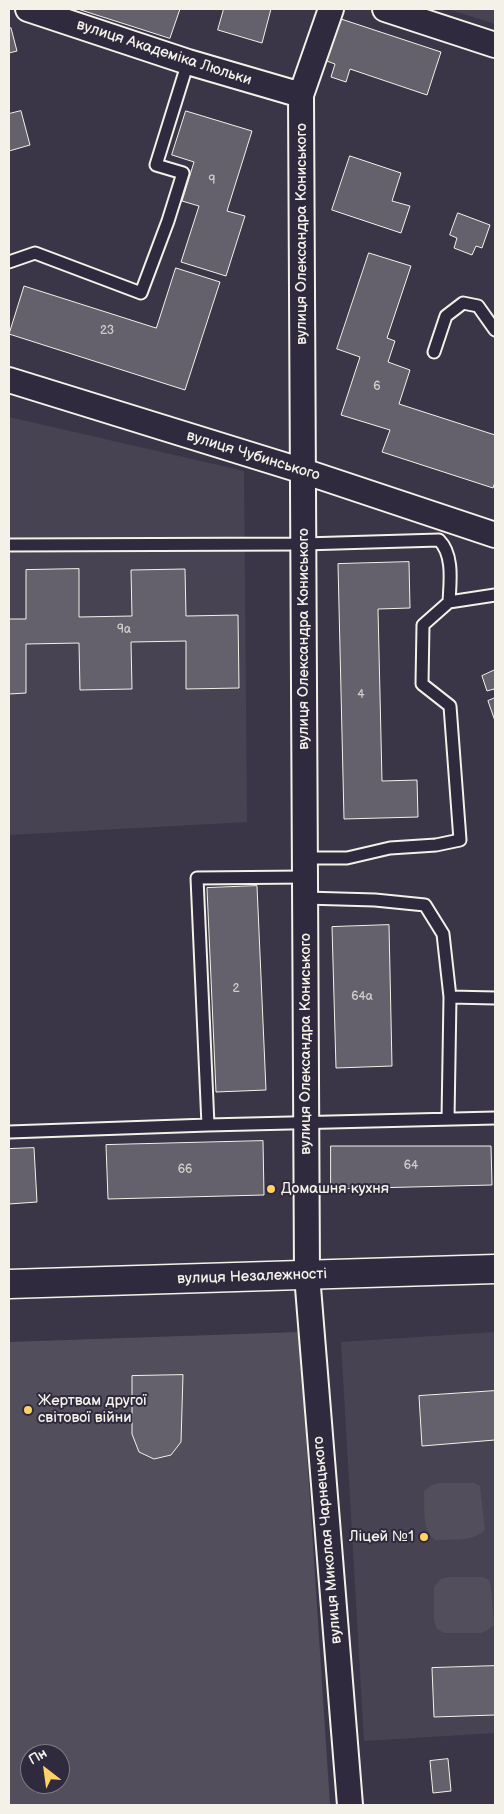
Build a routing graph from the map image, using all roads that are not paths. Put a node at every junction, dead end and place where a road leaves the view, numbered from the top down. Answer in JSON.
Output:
{"nodes":[{"id":1,"x":28,"y":9,"type":"edge"},
{"id":2,"x":331,"y":9,"type":"edge"},
{"id":3,"x":385,"y":9,"type":"edge"},
{"id":4,"x":495,"y":44,"type":"edge"},
{"id":5,"x":188,"y":62,"type":"junction"},
{"id":6,"x":301,"y":96,"type":"junction"},
{"id":7,"x":9,"y":262,"type":"edge"},
{"id":8,"x":495,"y":330,"type":"edge"},
{"id":9,"x":434,"y":352,"type":"dead end"},
{"id":10,"x":9,"y":380,"type":"edge"},
{"id":11,"x":303,"y":471,"type":"junction"},
{"id":12,"x":495,"y":535,"type":"edge"},
{"id":13,"x":304,"y":544,"type":"junction"},
{"id":14,"x":9,"y":545,"type":"edge"},
{"id":15,"x":495,"y":595,"type":"edge"},
{"id":16,"x":450,"y":602,"type":"junction"},
{"id":17,"x":305,"y":877,"type":"junction"},
{"id":18,"x":450,"y":997,"type":"junction"},
{"id":19,"x":495,"y":998,"type":"edge"},
{"id":20,"x":495,"y":1118,"type":"edge"},
{"id":21,"x":448,"y":1119,"type":"junction"},
{"id":22,"x":306,"y":1122,"type":"junction"},
{"id":23,"x":208,"y":1125,"type":"junction"},
{"id":24,"x":9,"y":1132,"type":"edge"},
{"id":25,"x":495,"y":1269,"type":"edge"},
{"id":26,"x":307,"y":1275,"type":"junction"},
{"id":27,"x":9,"y":1284,"type":"edge"},
{"id":28,"x":350,"y":1805,"type":"edge"}],
"edges":[{"from":1,"to":5,"type":"street","name":"вулиця Академіка Люльки"},
{"from":2,"to":6,"type":"street","name":"вулиця Олександра Кониського"},
{"from":3,"to":4,"type":"street"},
{"from":5,"to":6,"type":"street","name":"вулиця Академіка Люльки"},
{"from":5,"to":7,"type":"lane"},
{"from":6,"to":11,"type":"street","name":"вулиця Олександра Кониського"},
{"from":8,"to":9,"type":"lane"},
{"from":10,"to":11,"type":"street","name":"вулиця Чубинського"},
{"from":11,"to":12,"type":"street","name":"вулиця Чубинського"},
{"from":11,"to":13,"type":"street","name":"вулиця Олександра Кониського"},
{"from":13,"to":14,"type":"lane"},
{"from":13,"to":16,"type":"lane"},
{"from":13,"to":17,"type":"street","name":"вулиця Олександра Кониського"},
{"from":15,"to":16,"type":"lane"},
{"from":16,"to":17,"type":"lane"},
{"from":17,"to":18,"type":"lane"},
{"from":17,"to":22,"type":"street","name":"вулиця Олександра Кониського"},
{"from":17,"to":23,"type":"lane"},
{"from":18,"to":19,"type":"lane"},
{"from":18,"to":21,"type":"lane"},
{"from":20,"to":21,"type":"lane"},
{"from":21,"to":22,"type":"lane"},
{"from":22,"to":23,"type":"lane"},
{"from":22,"to":26,"type":"street","name":"вулиця Олександра Кониського"},
{"from":23,"to":24,"type":"lane"},
{"from":25,"to":26,"type":"main road","name":"вулиця Незалежності"},
{"from":26,"to":27,"type":"main road","name":"вулиця Незалежності"},
{"from":26,"to":28,"type":"street","name":"вулиця Миколая Чарнецького"}]}
